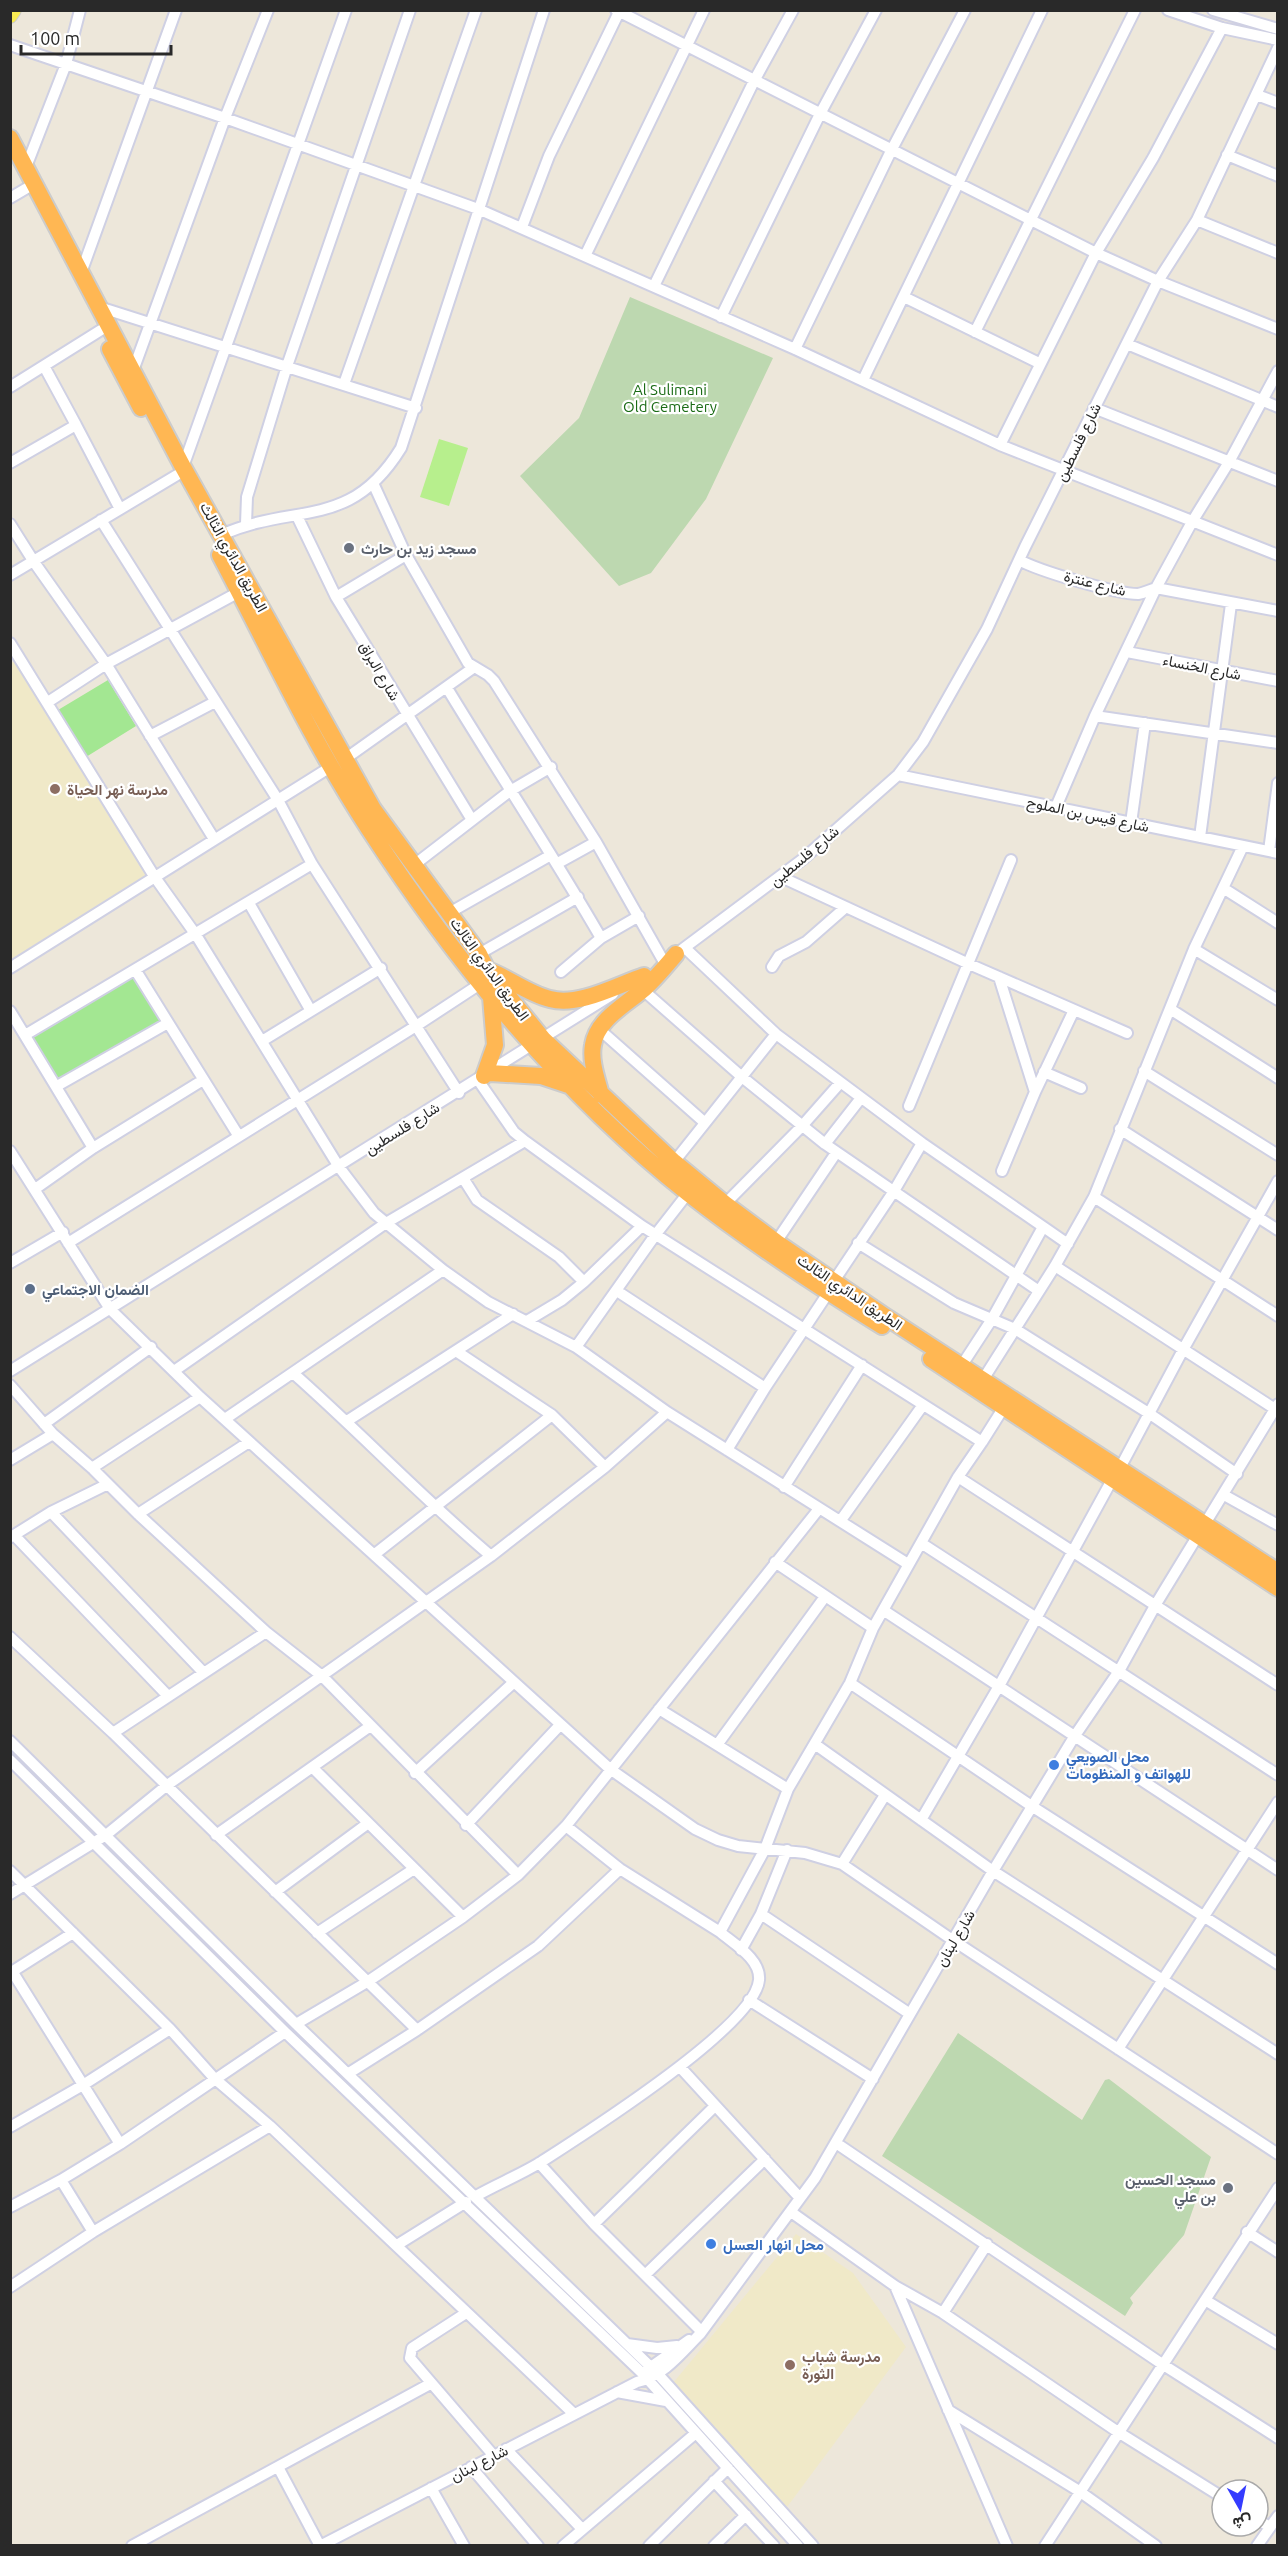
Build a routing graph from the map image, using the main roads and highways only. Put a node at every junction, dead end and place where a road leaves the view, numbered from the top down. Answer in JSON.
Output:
{"nodes":[{"id":1,"x":14,"y":10,"type":"edge"},
{"id":2,"x":10,"y":16,"type":"edge"},
{"id":3,"x":10,"y":138,"type":"edge"},
{"id":4,"x":10,"y":156,"type":"edge"},
{"id":5,"x":180,"y":471,"type":"junction"},
{"id":6,"x":338,"y":763,"type":"junction"},
{"id":7,"x":675,"y":954,"type":"road end"},
{"id":8,"x":483,"y":977,"type":"junction"},
{"id":9,"x":644,"y":983,"type":"junction"},
{"id":10,"x":491,"y":997,"type":"junction"},
{"id":11,"x":538,"y":1043,"type":"junction"},
{"id":12,"x":571,"y":1086,"type":"junction"},
{"id":13,"x":601,"y":1095,"type":"junction"},
{"id":14,"x":831,"y":1287,"type":"junction"},
{"id":15,"x":1117,"y":1473,"type":"junction"},
{"id":16,"x":1202,"y":1529,"type":"junction"},
{"id":17,"x":1278,"y":1572,"type":"edge"},
{"id":18,"x":1278,"y":1588,"type":"edge"}],
"edges":[{"from":1,"to":2,"type":"main road"},
{"from":3,"to":5,"type":"highway","name":"الطريق الدائري الثالث"},
{"from":4,"to":5,"type":"highway","name":"الطريق الدائري الثالث"},
{"from":5,"to":6,"type":"highway","name":"الطريق الدائري الثالث"},
{"from":5,"to":6,"type":"highway","name":"الطريق الدائري الثالث"},
{"from":6,"to":8,"type":"highway","name":"الطريق الدائري الثالث"},
{"from":6,"to":8,"type":"highway","name":"الطريق الدائري الثالث"},
{"from":7,"to":9,"type":"highway"},
{"from":8,"to":9,"type":"highway"},
{"from":8,"to":10,"type":"highway","name":"الطريق الدائري الثالث"},
{"from":8,"to":11,"type":"highway","name":"الطريق الدائري الثالث"},
{"from":9,"to":13,"type":"highway"},
{"from":10,"to":11,"type":"highway","name":"الطريق الدائري الثالث"},
{"from":10,"to":12,"type":"highway"},
{"from":11,"to":12,"type":"highway","name":"الطريق الدائري الثالث"},
{"from":11,"to":13,"type":"highway","name":"الطريق الدائري الثالث"},
{"from":12,"to":14,"type":"highway","name":"الطريق الدائري الثالث"},
{"from":13,"to":14,"type":"highway","name":"الطريق الدائري الثالث"},
{"from":14,"to":15,"type":"highway","name":"الطريق الدائري الثالث"},
{"from":14,"to":15,"type":"highway","name":"الطريق الدائري الثالث"},
{"from":15,"to":16,"type":"highway","name":"الطريق الدائري الثالث"},
{"from":16,"to":17,"type":"highway","name":"الطريق الدائري الثالث"},
{"from":16,"to":18,"type":"highway","name":"الطريق الدائري الثالث"}]}
